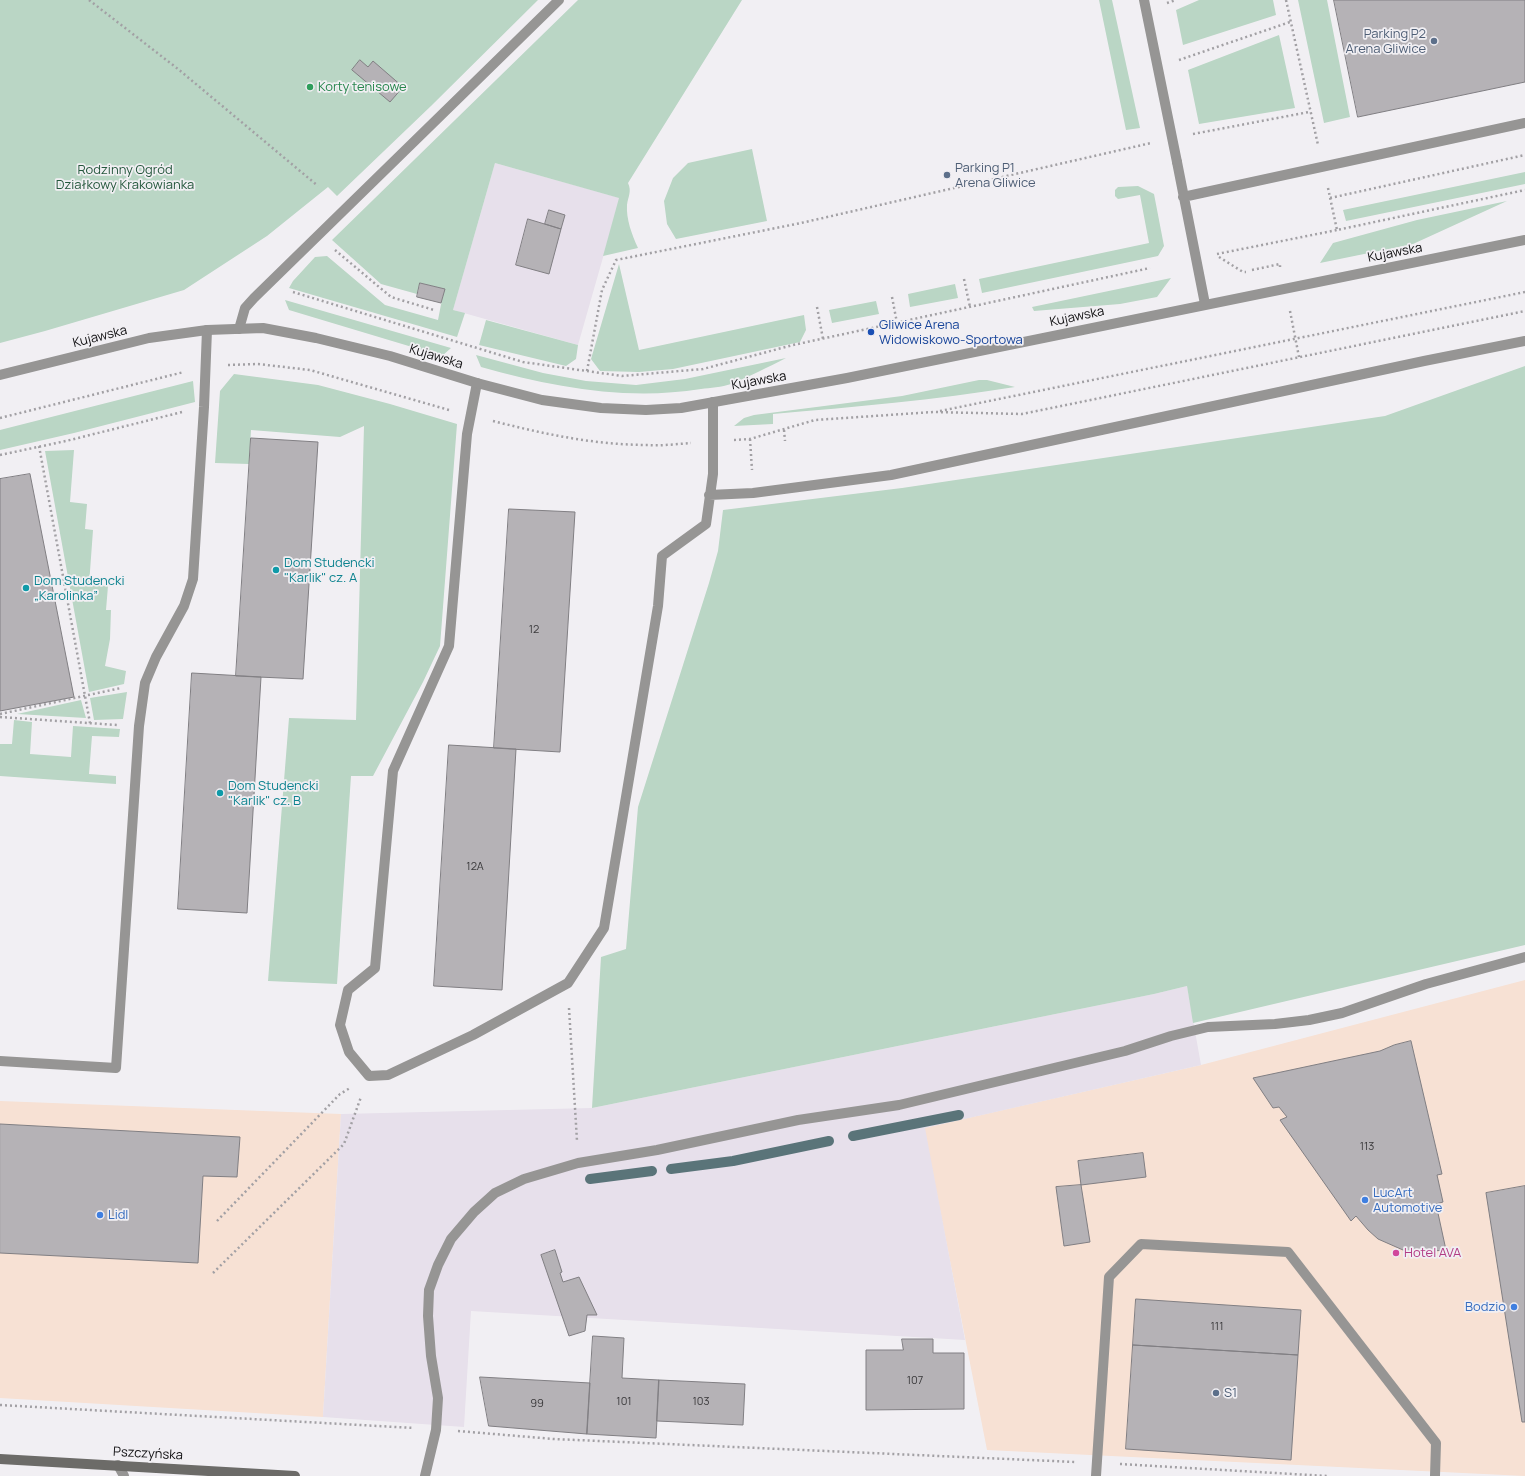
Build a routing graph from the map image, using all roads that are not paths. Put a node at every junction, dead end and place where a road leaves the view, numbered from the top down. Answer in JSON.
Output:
{"nodes":[{"id":1,"x":559,"y":0,"type":"edge"},
{"id":2,"x":1144,"y":0,"type":"edge"},
{"id":3,"x":1525,"y":123,"type":"edge"},
{"id":4,"x":1183,"y":197,"type":"junction"},
{"id":5,"x":1525,"y":240,"type":"edge"},
{"id":6,"x":1205,"y":304,"type":"junction"},
{"id":7,"x":239,"y":329,"type":"junction"},
{"id":8,"x":207,"y":330,"type":"junction"},
{"id":9,"x":1525,"y":341,"type":"edge"},
{"id":10,"x":0,"y":375,"type":"edge"},
{"id":11,"x":477,"y":383,"type":"junction"},
{"id":12,"x":713,"y":402,"type":"junction"},
{"id":13,"x":709,"y":495,"type":"junction"},
{"id":14,"x":1525,"y":957,"type":"edge"},
{"id":15,"x":0,"y":1061,"type":"edge"},
{"id":16,"x":0,"y":1458,"type":"edge"},
{"id":17,"x":118,"y":1465,"type":"junction"},
{"id":18,"x":124,"y":1476,"type":"edge"},
{"id":19,"x":295,"y":1476,"type":"edge"},
{"id":20,"x":425,"y":1476,"type":"edge"},
{"id":21,"x":1096,"y":1476,"type":"edge"},
{"id":22,"x":1435,"y":1476,"type":"edge"}],
"edges":[{"from":1,"to":7,"type":"street"},
{"from":2,"to":4,"type":"street"},
{"from":3,"to":4,"type":"street"},
{"from":4,"to":6,"type":"street"},
{"from":5,"to":6,"type":"street","name":"Kujawska"},
{"from":6,"to":12,"type":"street","name":"Kujawska"},
{"from":7,"to":8,"type":"street","name":"Kujawska"},
{"from":7,"to":11,"type":"street","name":"Kujawska"},
{"from":8,"to":10,"type":"street","name":"Kujawska"},
{"from":8,"to":15,"type":"street"},
{"from":9,"to":13,"type":"street"},
{"from":11,"to":12,"type":"street","name":"Kujawska"},
{"from":11,"to":13,"type":"street"},
{"from":12,"to":13,"type":"street"},
{"from":14,"to":20,"type":"street"},
{"from":16,"to":17,"type":"main road","name":"Pszczyńska"},
{"from":17,"to":18,"type":"street"},
{"from":17,"to":19,"type":"main road","name":"Pszczyńska"},
{"from":21,"to":22,"type":"street"}]}
